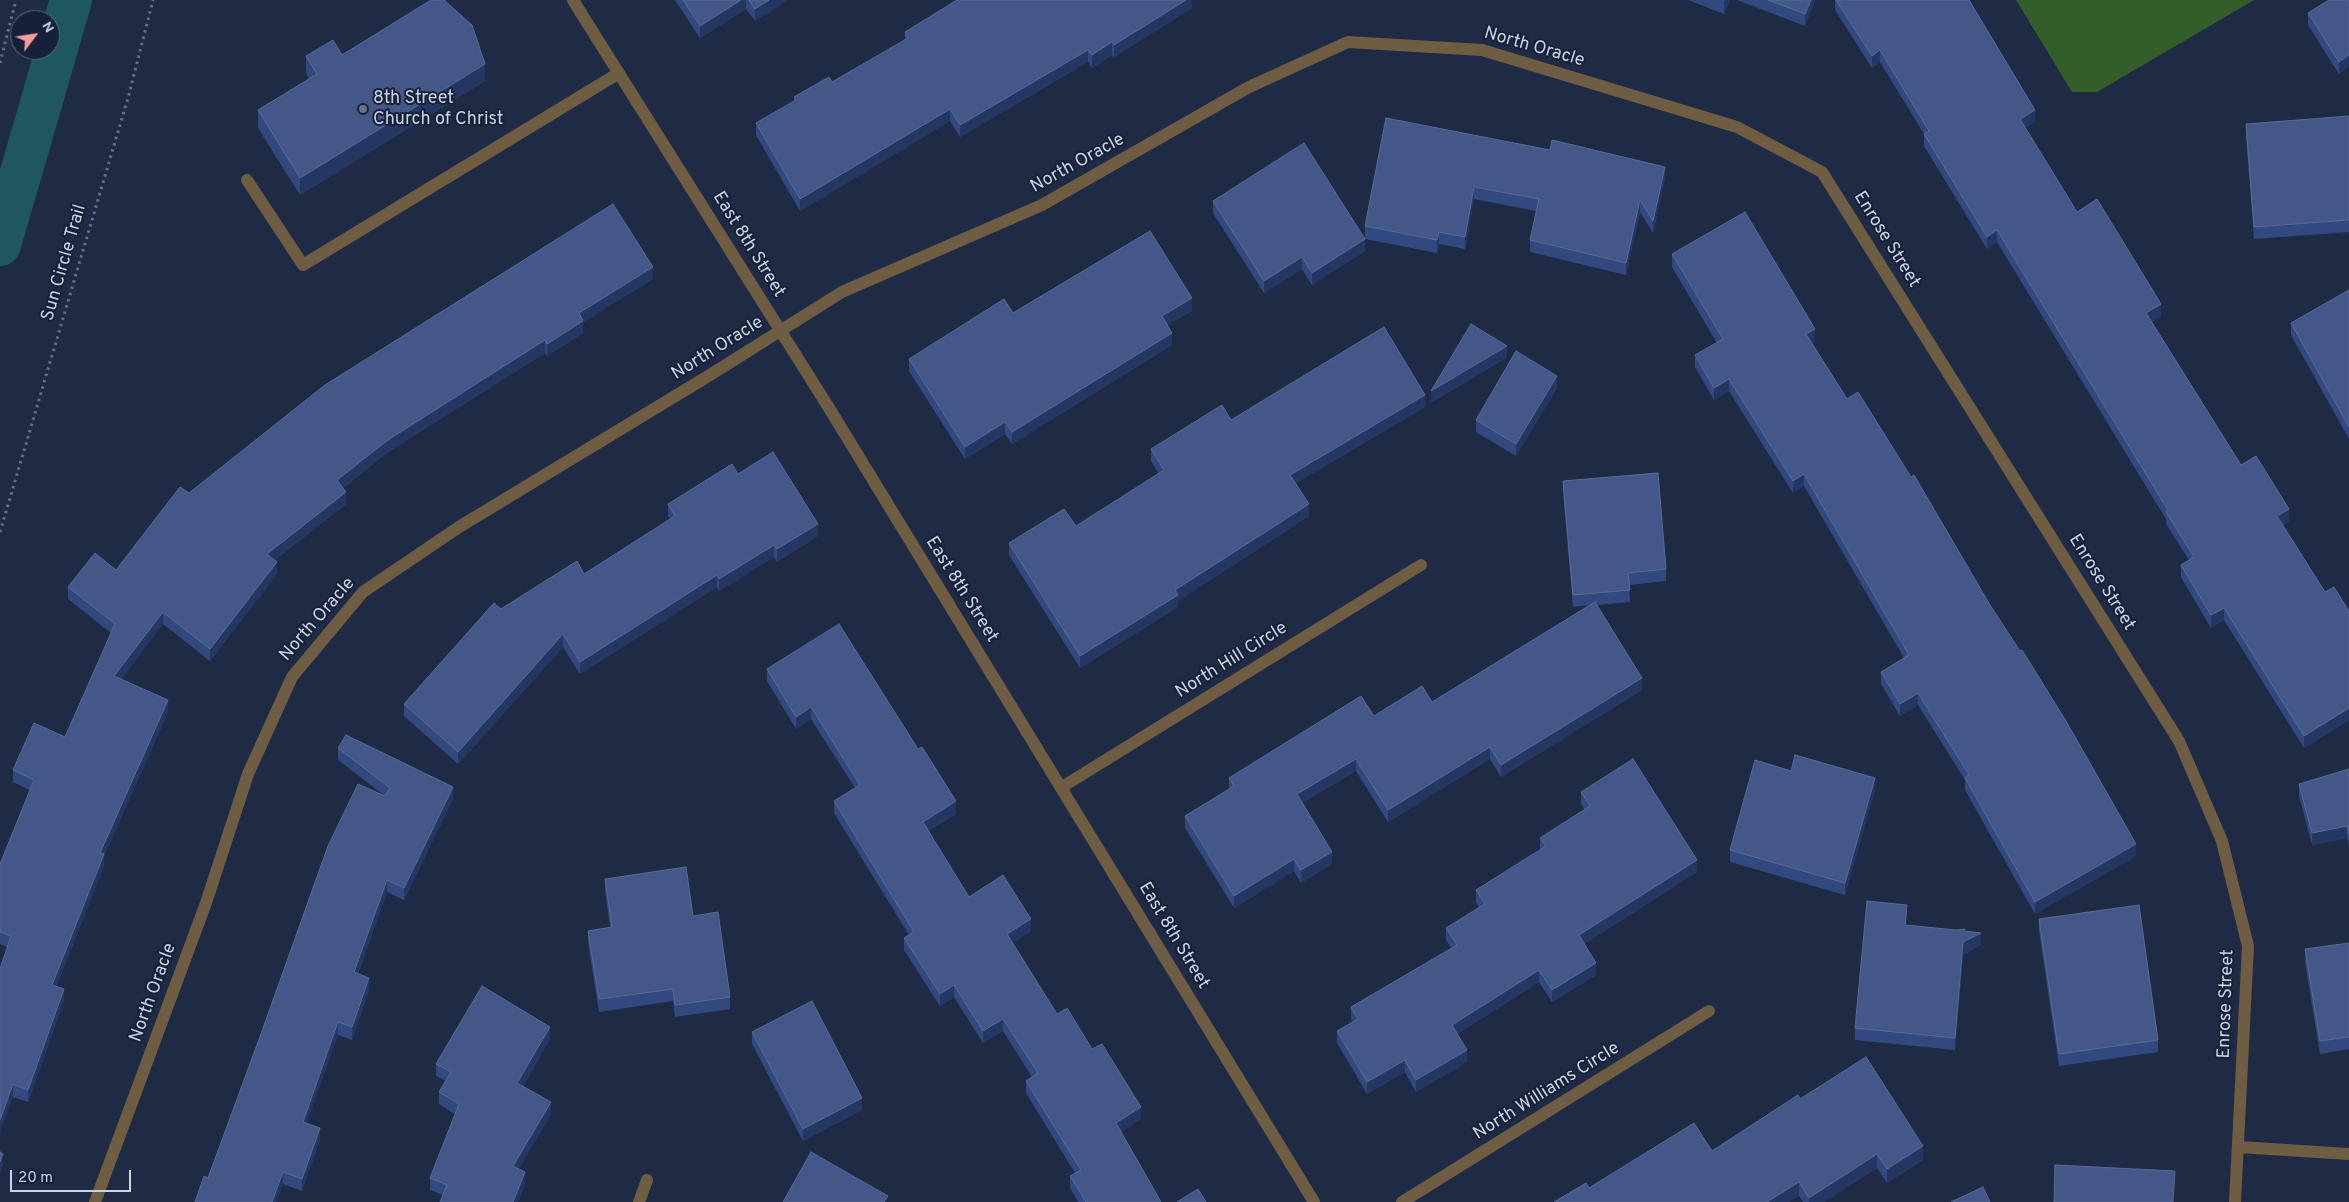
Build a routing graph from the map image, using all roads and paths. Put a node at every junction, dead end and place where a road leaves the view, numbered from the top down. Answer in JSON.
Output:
{"nodes":[{"id":1,"x":16,"y":0,"type":"edge"},
{"id":2,"x":152,"y":0,"type":"edge"},
{"id":3,"x":573,"y":0,"type":"edge"},
{"id":4,"x":0,"y":63,"type":"edge"},
{"id":5,"x":619,"y":73,"type":"junction"},
{"id":6,"x":1737,"y":126,"type":"joint"},
{"id":7,"x":247,"y":180,"type":"dead end"},
{"id":8,"x":781,"y":331,"type":"junction"},
{"id":9,"x":0,"y":532,"type":"edge"},
{"id":10,"x":1421,"y":565,"type":"dead end"},
{"id":11,"x":1062,"y":787,"type":"junction"},
{"id":12,"x":1709,"y":1011,"type":"dead end"},
{"id":13,"x":2239,"y":1147,"type":"junction"},
{"id":14,"x":2349,"y":1154,"type":"edge"},
{"id":15,"x":647,"y":1180,"type":"dead end"},
{"id":16,"x":95,"y":1202,"type":"edge"},
{"id":17,"x":639,"y":1202,"type":"edge"},
{"id":18,"x":1314,"y":1202,"type":"edge"},
{"id":19,"x":1402,"y":1202,"type":"edge"},
{"id":20,"x":2235,"y":1202,"type":"edge"}],
"edges":[{"from":1,"to":4,"type":"path"},
{"from":2,"to":9,"type":"path","name":"Sun Circle Trail"},
{"from":3,"to":5,"type":"street","name":"East 8th Street"},
{"from":5,"to":7,"type":"street"},
{"from":5,"to":8,"type":"street","name":"East 8th Street"},
{"from":6,"to":8,"type":"street","name":"North Oracle"},
{"from":6,"to":13,"type":"street","name":"Enrose Street"},
{"from":8,"to":11,"type":"street","name":"East 8th Street"},
{"from":8,"to":16,"type":"street","name":"North Oracle"},
{"from":10,"to":11,"type":"street","name":"North Hill Circle"},
{"from":11,"to":18,"type":"street","name":"East 8th Street"},
{"from":12,"to":19,"type":"street","name":"North Williams Circle"},
{"from":13,"to":14,"type":"street"},
{"from":13,"to":20,"type":"street","name":"Enrose Street"},
{"from":15,"to":17,"type":"street"}]}
